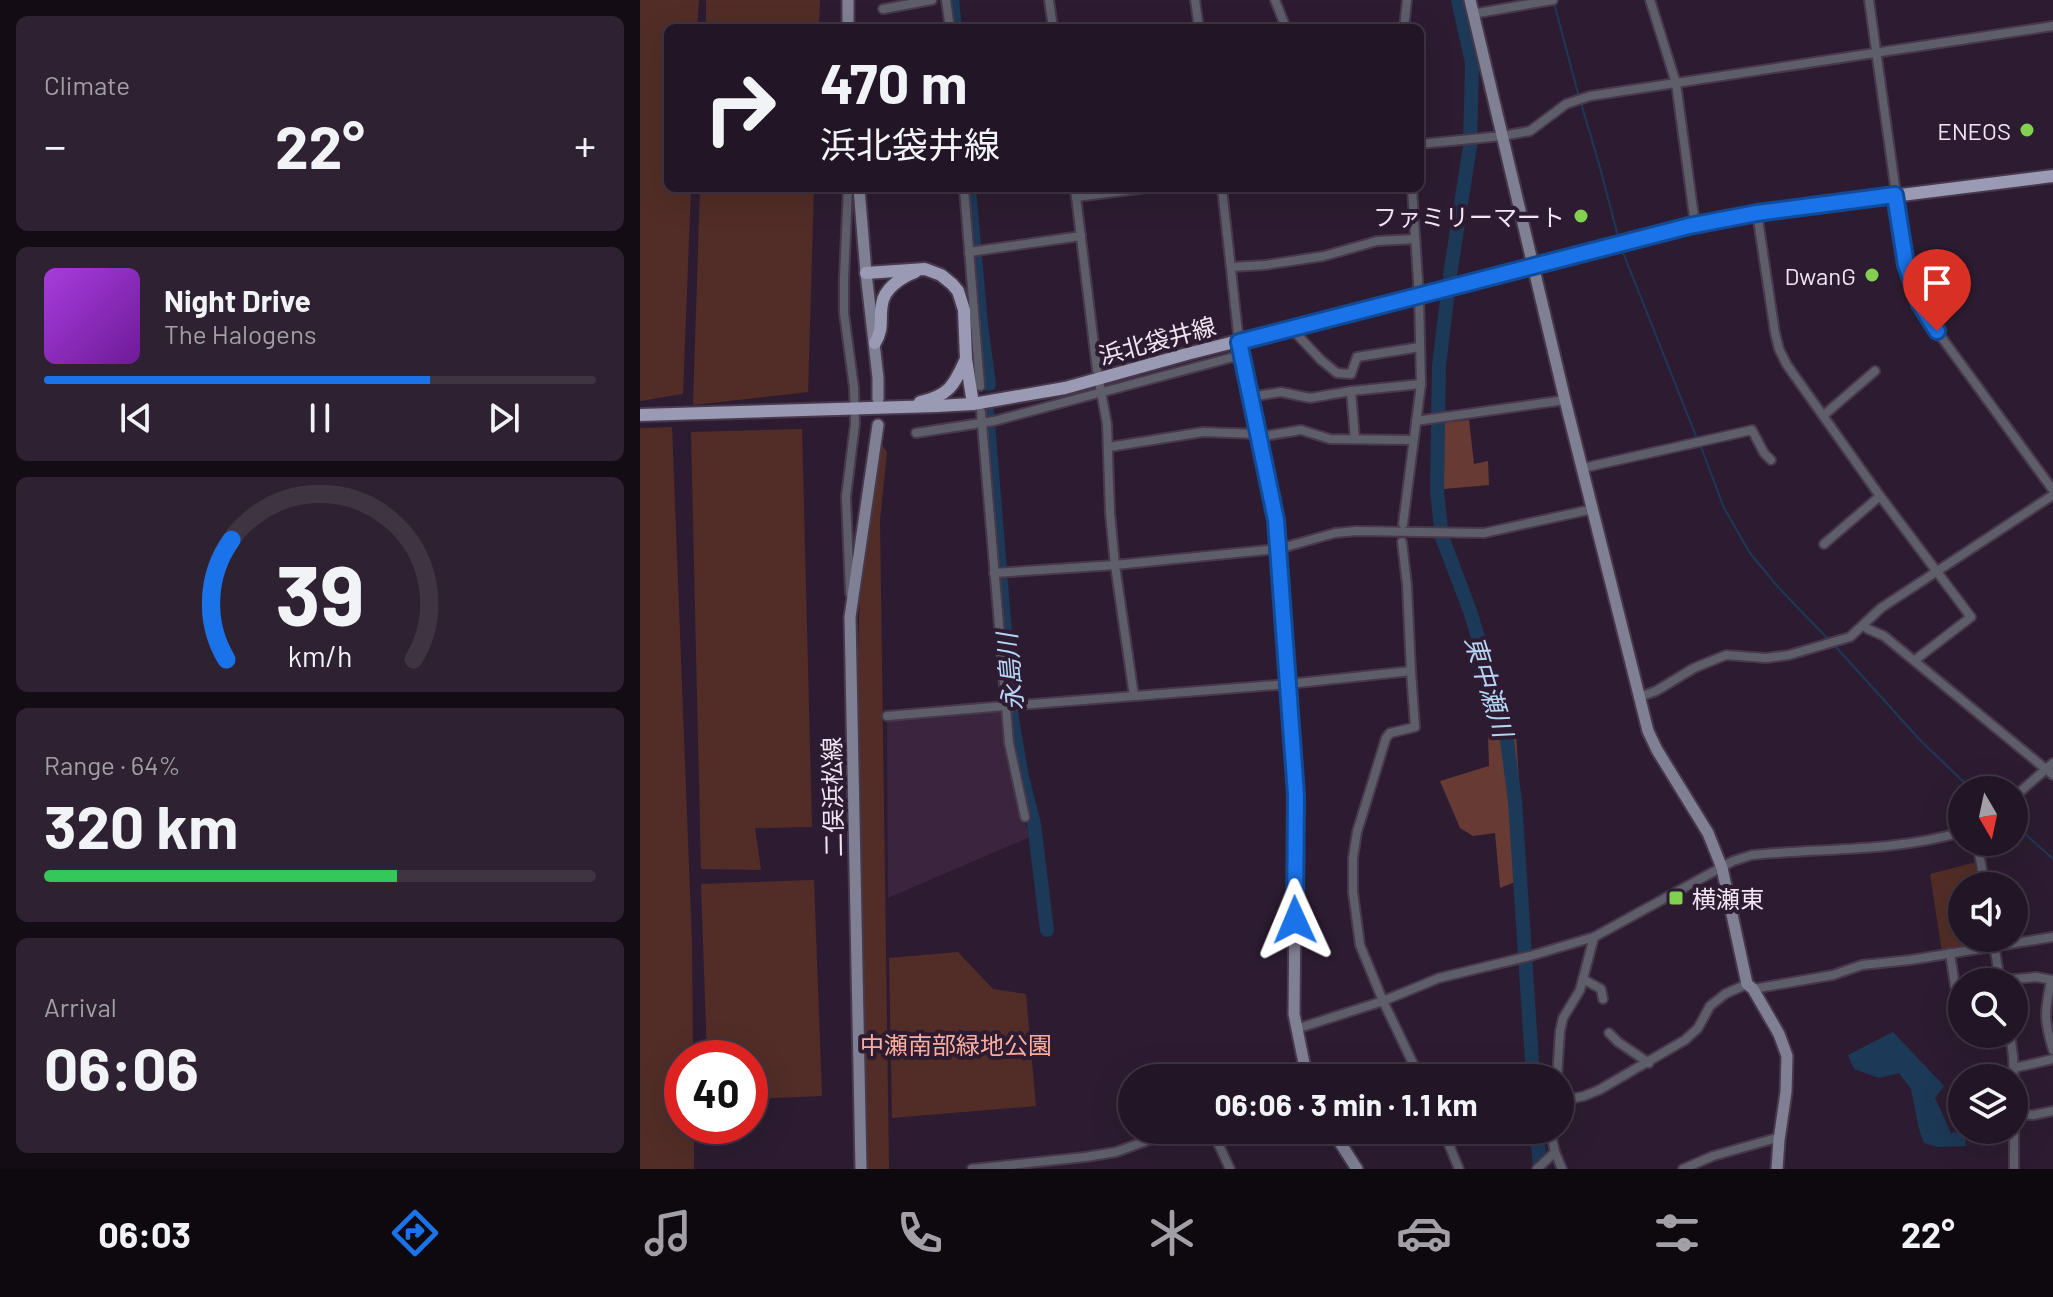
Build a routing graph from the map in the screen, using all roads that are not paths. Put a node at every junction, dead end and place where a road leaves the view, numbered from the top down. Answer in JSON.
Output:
{"nodes":[{"id":1,"x":848,"y":0,"type":"edge"},
{"id":2,"x":932,"y":0,"type":"edge"},
{"id":3,"x":946,"y":0,"type":"edge"},
{"id":4,"x":1049,"y":0,"type":"edge"},
{"id":5,"x":1195,"y":0,"type":"edge"},
{"id":6,"x":1275,"y":0,"type":"edge"},
{"id":7,"x":1407,"y":0,"type":"edge"},
{"id":8,"x":1470,"y":0,"type":"edge"},
{"id":9,"x":1550,"y":0,"type":"edge"},
{"id":10,"x":1650,"y":0,"type":"edge"},
{"id":11,"x":1869,"y":0,"type":"edge"},
{"id":12,"x":883,"y":9,"type":"dead end"},
{"id":13,"x":1472,"y":14,"type":"junction"},
{"id":14,"x":848,"y":24,"type":"edge"},
{"id":15,"x":949,"y":24,"type":"edge"},
{"id":16,"x":1052,"y":24,"type":"edge"},
{"id":17,"x":1198,"y":24,"type":"edge"},
{"id":18,"x":1284,"y":24,"type":"edge"},
{"id":19,"x":1404,"y":24,"type":"edge"},
{"id":20,"x":2053,"y":26,"type":"edge"},
{"id":21,"x":1876,"y":52,"type":"junction"},
{"id":22,"x":1676,"y":83,"type":"junction"},
{"id":23,"x":1502,"y":136,"type":"junction"},
{"id":24,"x":1424,"y":144,"type":"edge"},
{"id":25,"x":2053,"y":176,"type":"edge"},
{"id":26,"x":848,"y":192,"type":"edge"},
{"id":27,"x":859,"y":192,"type":"edge"},
{"id":28,"x":965,"y":192,"type":"edge"},
{"id":29,"x":1223,"y":192,"type":"edge"},
{"id":30,"x":1412,"y":192,"type":"edge"},
{"id":31,"x":1075,"y":193,"type":"edge"},
{"id":32,"x":1895,"y":195,"type":"junction"},
{"id":33,"x":1757,"y":213,"type":"junction"},
{"id":34,"x":1695,"y":224,"type":"junction"},
{"id":35,"x":1081,"y":236,"type":"junction"},
{"id":36,"x":1415,"y":239,"type":"junction"},
{"id":37,"x":972,"y":251,"type":"junction"},
{"id":38,"x":1534,"y":264,"type":"junction"},
{"id":39,"x":1232,"y":267,"type":"junction"},
{"id":40,"x":925,"y":269,"type":"junction"},
{"id":41,"x":866,"y":273,"type":"junction"},
{"id":42,"x":1419,"y":296,"type":"junction"},
{"id":43,"x":1291,"y":328,"type":"junction"},
{"id":44,"x":875,"y":343,"type":"junction"},
{"id":45,"x":1420,"y":347,"type":"junction"},
{"id":46,"x":1240,"y":348,"type":"junction"},
{"id":47,"x":966,"y":359,"type":"junction"},
{"id":48,"x":1097,"y":370,"type":"dead end"},
{"id":49,"x":1875,"y":371,"type":"dead end"},
{"id":50,"x":1421,"y":384,"type":"junction"},
{"id":51,"x":980,"y":386,"type":"dead end"},
{"id":52,"x":1100,"y":389,"type":"junction"},
{"id":53,"x":1351,"y":391,"type":"junction"},
{"id":54,"x":1250,"y":397,"type":"junction"},
{"id":55,"x":878,"y":399,"type":"dead end"},
{"id":56,"x":1565,"y":400,"type":"junction"},
{"id":57,"x":893,"y":406,"type":"junction"},
{"id":58,"x":977,"y":408,"type":"junction"},
{"id":59,"x":848,"y":409,"type":"junction"},
{"id":60,"x":640,"y":415,"type":"edge"},
{"id":61,"x":1824,"y":415,"type":"junction"},
{"id":62,"x":1416,"y":421,"type":"junction"},
{"id":63,"x":982,"y":423,"type":"junction"},
{"id":64,"x":878,"y":425,"type":"dead end"},
{"id":65,"x":916,"y":433,"type":"dead end"},
{"id":66,"x":1258,"y":436,"type":"junction"},
{"id":67,"x":1355,"y":439,"type":"junction"},
{"id":68,"x":1413,"y":440,"type":"junction"},
{"id":69,"x":1109,"y":447,"type":"junction"},
{"id":70,"x":1771,"y":460,"type":"dead end"},
{"id":71,"x":1583,"y":468,"type":"junction"},
{"id":72,"x":2053,"y":492,"type":"edge"},
{"id":73,"x":1880,"y":496,"type":"junction"},
{"id":74,"x":1593,"y":509,"type":"junction"},
{"id":75,"x":1403,"y":524,"type":"dead end"},
{"id":76,"x":1402,"y":542,"type":"dead end"},
{"id":77,"x":1824,"y":544,"type":"dead end"},
{"id":78,"x":1278,"y":549,"type":"junction"},
{"id":79,"x":1115,"y":565,"type":"junction"},
{"id":80,"x":1936,"y":571,"type":"junction"},
{"id":81,"x":998,"y":573,"type":"junction"},
{"id":82,"x":851,"y":606,"type":"junction"},
{"id":83,"x":1864,"y":626,"type":"junction"},
{"id":84,"x":1915,"y":660,"type":"junction"},
{"id":85,"x":1411,"y":671,"type":"junction"},
{"id":86,"x":1288,"y":684,"type":"junction"},
{"id":87,"x":1134,"y":696,"type":"junction"},
{"id":88,"x":1639,"y":697,"type":"junction"},
{"id":89,"x":1009,"y":706,"type":"junction"},
{"id":90,"x":887,"y":716,"type":"dead end"},
{"id":91,"x":2051,"y":769,"type":"edge"},
{"id":92,"x":2028,"y":786,"type":"edge"},
{"id":93,"x":1025,"y":817,"type":"dead end"},
{"id":94,"x":1948,"y":836,"type":"edge"},
{"id":95,"x":1722,"y":868,"type":"junction"},
{"id":96,"x":1594,"y":937,"type":"junction"},
{"id":97,"x":2053,"y":937,"type":"edge"},
{"id":98,"x":2028,"y":939,"type":"edge"},
{"id":99,"x":1954,"y":952,"type":"edge"},
{"id":100,"x":1950,"y":953,"type":"junction"},
{"id":101,"x":1952,"y":968,"type":"edge"},
{"id":102,"x":2028,"y":978,"type":"edge"},
{"id":103,"x":1583,"y":979,"type":"junction"},
{"id":104,"x":2052,"y":980,"type":"edge"},
{"id":105,"x":1750,"y":986,"type":"junction"},
{"id":106,"x":1603,"y":999,"type":"dead end"},
{"id":107,"x":1383,"y":1001,"type":"junction"},
{"id":108,"x":1296,"y":1029,"type":"junction"},
{"id":109,"x":1609,"y":1033,"type":"dead end"},
{"id":110,"x":2053,"y":1050,"type":"edge"},
{"id":111,"x":2053,"y":1059,"type":"edge"},
{"id":112,"x":1649,"y":1063,"type":"junction"},
{"id":113,"x":1303,"y":1064,"type":"edge"},
{"id":114,"x":1413,"y":1064,"type":"edge"},
{"id":115,"x":1558,"y":1064,"type":"edge"},
{"id":116,"x":2028,"y":1068,"type":"edge"},
{"id":117,"x":1574,"y":1098,"type":"edge"},
{"id":118,"x":2053,"y":1111,"type":"edge"},
{"id":119,"x":2028,"y":1115,"type":"edge"},
{"id":120,"x":1779,"y":1140,"type":"junction"},
{"id":121,"x":1138,"y":1144,"type":"edge"},
{"id":122,"x":1218,"y":1144,"type":"edge"},
{"id":123,"x":1341,"y":1144,"type":"edge"},
{"id":124,"x":1449,"y":1144,"type":"edge"},
{"id":125,"x":1553,"y":1144,"type":"edge"},
{"id":126,"x":2014,"y":1144,"type":"edge"},
{"id":127,"x":1555,"y":1152,"type":"junction"},
{"id":128,"x":1539,"y":1166,"type":"edge"},
{"id":129,"x":861,"y":1169,"type":"edge"},
{"id":130,"x":972,"y":1169,"type":"edge"},
{"id":131,"x":1230,"y":1169,"type":"edge"},
{"id":132,"x":1357,"y":1169,"type":"edge"},
{"id":133,"x":1459,"y":1169,"type":"edge"},
{"id":134,"x":1562,"y":1169,"type":"edge"},
{"id":135,"x":1683,"y":1169,"type":"edge"},
{"id":136,"x":1777,"y":1169,"type":"edge"},
{"id":137,"x":2014,"y":1169,"type":"edge"}],
"edges":[{"from":1,"to":14,"type":"street"},
{"from":2,"to":12,"type":"street"},
{"from":3,"to":15,"type":"street"},
{"from":4,"to":16,"type":"street"},
{"from":5,"to":17,"type":"street"},
{"from":6,"to":18,"type":"street"},
{"from":7,"to":19,"type":"street"},
{"from":8,"to":13,"type":"street"},
{"from":9,"to":13,"type":"street"},
{"from":10,"to":22,"type":"street"},
{"from":11,"to":21,"type":"street"},
{"from":13,"to":23,"type":"street"},
{"from":20,"to":21,"type":"street"},
{"from":21,"to":22,"type":"street"},
{"from":21,"to":32,"type":"street"},
{"from":22,"to":23,"type":"street"},
{"from":22,"to":34,"type":"street"},
{"from":23,"to":24,"type":"street"},
{"from":23,"to":38,"type":"street"},
{"from":25,"to":32,"type":"main road","name":"浜北袋井線"},
{"from":26,"to":59,"type":"street"},
{"from":27,"to":41,"type":"street"},
{"from":28,"to":37,"type":"street"},
{"from":29,"to":39,"type":"street"},
{"from":30,"to":36,"type":"street"},
{"from":31,"to":35,"type":"street"},
{"from":32,"to":33,"type":"main road","name":"浜北袋井線"},
{"from":32,"to":72,"type":"street"},
{"from":33,"to":34,"type":"main road","name":"浜北袋井線"},
{"from":33,"to":61,"type":"street"},
{"from":34,"to":38,"type":"main road","name":"浜北袋井線"},
{"from":35,"to":37,"type":"street"},
{"from":35,"to":48,"type":"street"},
{"from":36,"to":39,"type":"street"},
{"from":36,"to":42,"type":"street"},
{"from":37,"to":51,"type":"street"},
{"from":38,"to":42,"type":"main road","name":"浜北袋井線"},
{"from":38,"to":56,"type":"street"},
{"from":39,"to":46,"type":"street"},
{"from":40,"to":41,"type":"main road"},
{"from":40,"to":44,"type":"main road"},
{"from":40,"to":47,"type":"main road"},
{"from":41,"to":44,"type":"street"},
{"from":42,"to":43,"type":"main road","name":"浜北袋井線"},
{"from":42,"to":45,"type":"street"},
{"from":43,"to":45,"type":"street"},
{"from":43,"to":46,"type":"main road","name":"浜北袋井線"},
{"from":44,"to":55,"type":"street"},
{"from":45,"to":50,"type":"street"},
{"from":46,"to":52,"type":"street"},
{"from":46,"to":54,"type":"street"},
{"from":46,"to":58,"type":"main road","name":"浜北袋井線"},
{"from":47,"to":57,"type":"main road"},
{"from":47,"to":58,"type":"main road"},
{"from":49,"to":61,"type":"street"},
{"from":50,"to":53,"type":"street"},
{"from":50,"to":62,"type":"street"},
{"from":52,"to":63,"type":"street"},
{"from":52,"to":69,"type":"street"},
{"from":53,"to":54,"type":"street"},
{"from":53,"to":67,"type":"street"},
{"from":54,"to":66,"type":"street"},
{"from":56,"to":62,"type":"street"},
{"from":56,"to":71,"type":"street"},
{"from":57,"to":58,"type":"main road","name":"浜北袋井線"},
{"from":57,"to":59,"type":"main road","name":"浜北袋井線"},
{"from":58,"to":63,"type":"street"},
{"from":59,"to":60,"type":"main road","name":"浜北袋井線"},
{"from":59,"to":82,"type":"street"},
{"from":61,"to":73,"type":"street"},
{"from":62,"to":68,"type":"street"},
{"from":63,"to":65,"type":"street"},
{"from":63,"to":81,"type":"street"},
{"from":64,"to":82,"type":"street","name":"二俣浜松線"},
{"from":66,"to":67,"type":"street"},
{"from":66,"to":69,"type":"street"},
{"from":66,"to":78,"type":"street"},
{"from":67,"to":68,"type":"street"},
{"from":68,"to":75,"type":"street"},
{"from":69,"to":79,"type":"street"},
{"from":70,"to":71,"type":"street"},
{"from":71,"to":74,"type":"street"},
{"from":72,"to":80,"type":"street"},
{"from":73,"to":77,"type":"street"},
{"from":73,"to":80,"type":"street"},
{"from":74,"to":78,"type":"street"},
{"from":74,"to":88,"type":"street"},
{"from":76,"to":85,"type":"street"},
{"from":78,"to":79,"type":"street"},
{"from":78,"to":86,"type":"street"},
{"from":79,"to":81,"type":"street"},
{"from":79,"to":87,"type":"street"},
{"from":80,"to":83,"type":"street"},
{"from":80,"to":84,"type":"street"},
{"from":81,"to":89,"type":"street"},
{"from":82,"to":129,"type":"street","name":"二俣浜松線"},
{"from":83,"to":84,"type":"street"},
{"from":83,"to":88,"type":"street"},
{"from":84,"to":91,"type":"street"},
{"from":85,"to":86,"type":"street"},
{"from":85,"to":107,"type":"street"},
{"from":86,"to":87,"type":"street"},
{"from":86,"to":108,"type":"street"},
{"from":87,"to":89,"type":"street"},
{"from":88,"to":95,"type":"street"},
{"from":89,"to":90,"type":"street"},
{"from":89,"to":93,"type":"street"},
{"from":91,"to":92,"type":"street"},
{"from":94,"to":95,"type":"street"},
{"from":95,"to":96,"type":"street"},
{"from":95,"to":105,"type":"street"},
{"from":96,"to":103,"type":"street"},
{"from":96,"to":107,"type":"street"},
{"from":97,"to":98,"type":"street"},
{"from":99,"to":100,"type":"street"},
{"from":100,"to":101,"type":"street"},
{"from":100,"to":105,"type":"street"},
{"from":102,"to":104,"type":"street"},
{"from":103,"to":106,"type":"street"},
{"from":103,"to":115,"type":"street"},
{"from":104,"to":110,"type":"street"},
{"from":105,"to":112,"type":"street"},
{"from":105,"to":120,"type":"street"},
{"from":107,"to":108,"type":"street"},
{"from":107,"to":114,"type":"street"},
{"from":108,"to":113,"type":"street"},
{"from":109,"to":112,"type":"street"},
{"from":111,"to":116,"type":"street"},
{"from":112,"to":117,"type":"street"},
{"from":118,"to":119,"type":"street"},
{"from":120,"to":135,"type":"street"},
{"from":120,"to":136,"type":"street"},
{"from":121,"to":130,"type":"street"},
{"from":122,"to":131,"type":"street"},
{"from":123,"to":132,"type":"street"},
{"from":124,"to":133,"type":"street"},
{"from":125,"to":127,"type":"street"},
{"from":126,"to":137,"type":"street"},
{"from":127,"to":128,"type":"street"},
{"from":127,"to":134,"type":"street"}]}
